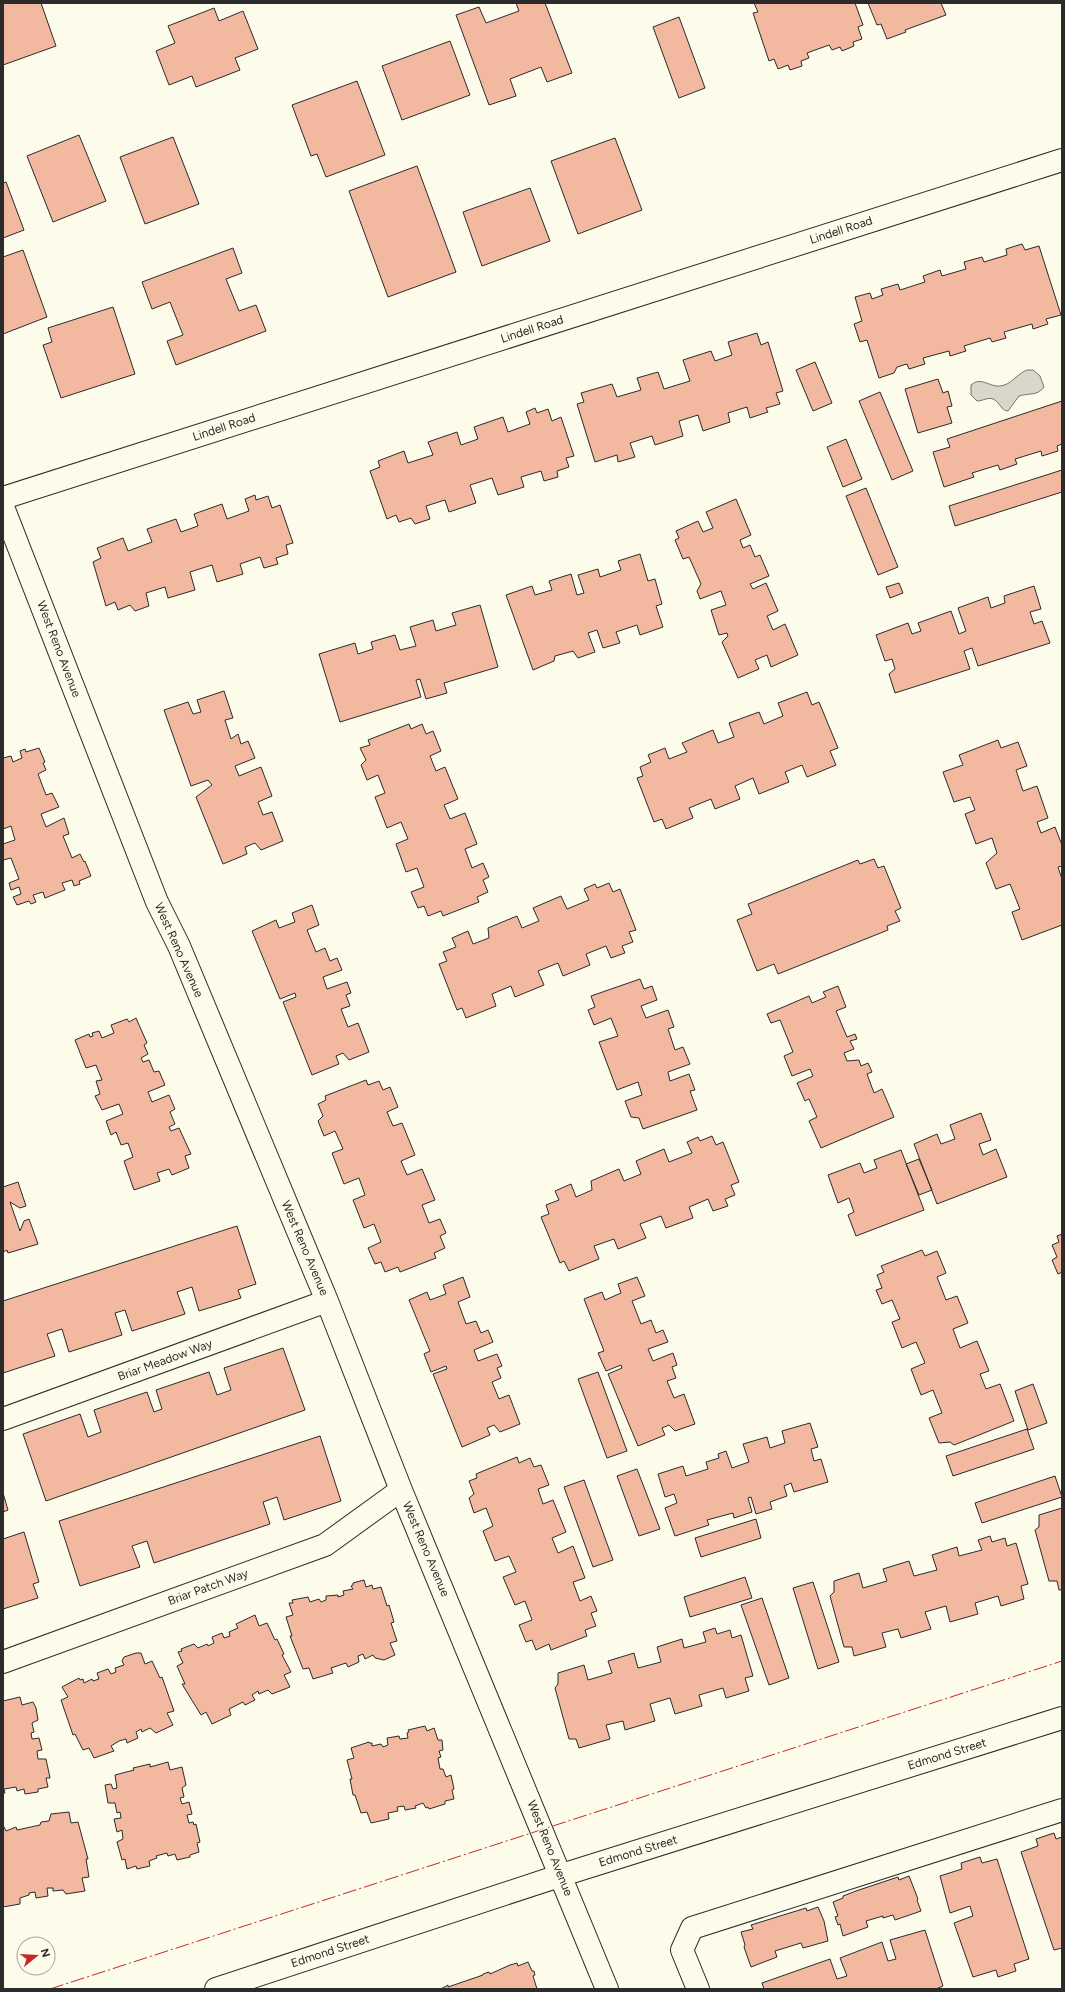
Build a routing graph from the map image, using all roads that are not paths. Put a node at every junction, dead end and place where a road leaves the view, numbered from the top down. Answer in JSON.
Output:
{"nodes":[{"id":1,"x":1062,"y":160,"type":"edge"},
{"id":2,"x":3,"y":498,"type":"edge"},
{"id":3,"x":3,"y":507,"type":"edge"},
{"id":4,"x":328,"y":1301,"type":"junction"},
{"id":5,"x":3,"y":1419,"type":"edge"},
{"id":6,"x":401,"y":1490,"type":"junction"},
{"id":7,"x":3,"y":1662,"type":"edge"},
{"id":8,"x":1062,"y":1718,"type":"edge"},
{"id":9,"x":1062,"y":1810,"type":"edge"},
{"id":10,"x":562,"y":1876,"type":"junction"},
{"id":11,"x":216,"y":1989,"type":"edge"},
{"id":12,"x":608,"y":1989,"type":"edge"},
{"id":13,"x":698,"y":1989,"type":"edge"}],
"edges":[{"from":1,"to":2,"type":"street","name":"Lindell Road"},
{"from":3,"to":4,"type":"street","name":"West Reno Avenue"},
{"from":4,"to":5,"type":"street","name":"Briar Meadow Way"},
{"from":4,"to":6,"type":"street","name":"West Reno Avenue"},
{"from":6,"to":7,"type":"street","name":"Briar Patch Way"},
{"from":6,"to":10,"type":"street","name":"West Reno Avenue"},
{"from":8,"to":10,"type":"street","name":"Edmond Street"},
{"from":9,"to":13,"type":"street"},
{"from":10,"to":11,"type":"street","name":"Edmond Street"},
{"from":10,"to":12,"type":"street","name":"West Reno Avenue"}]}
